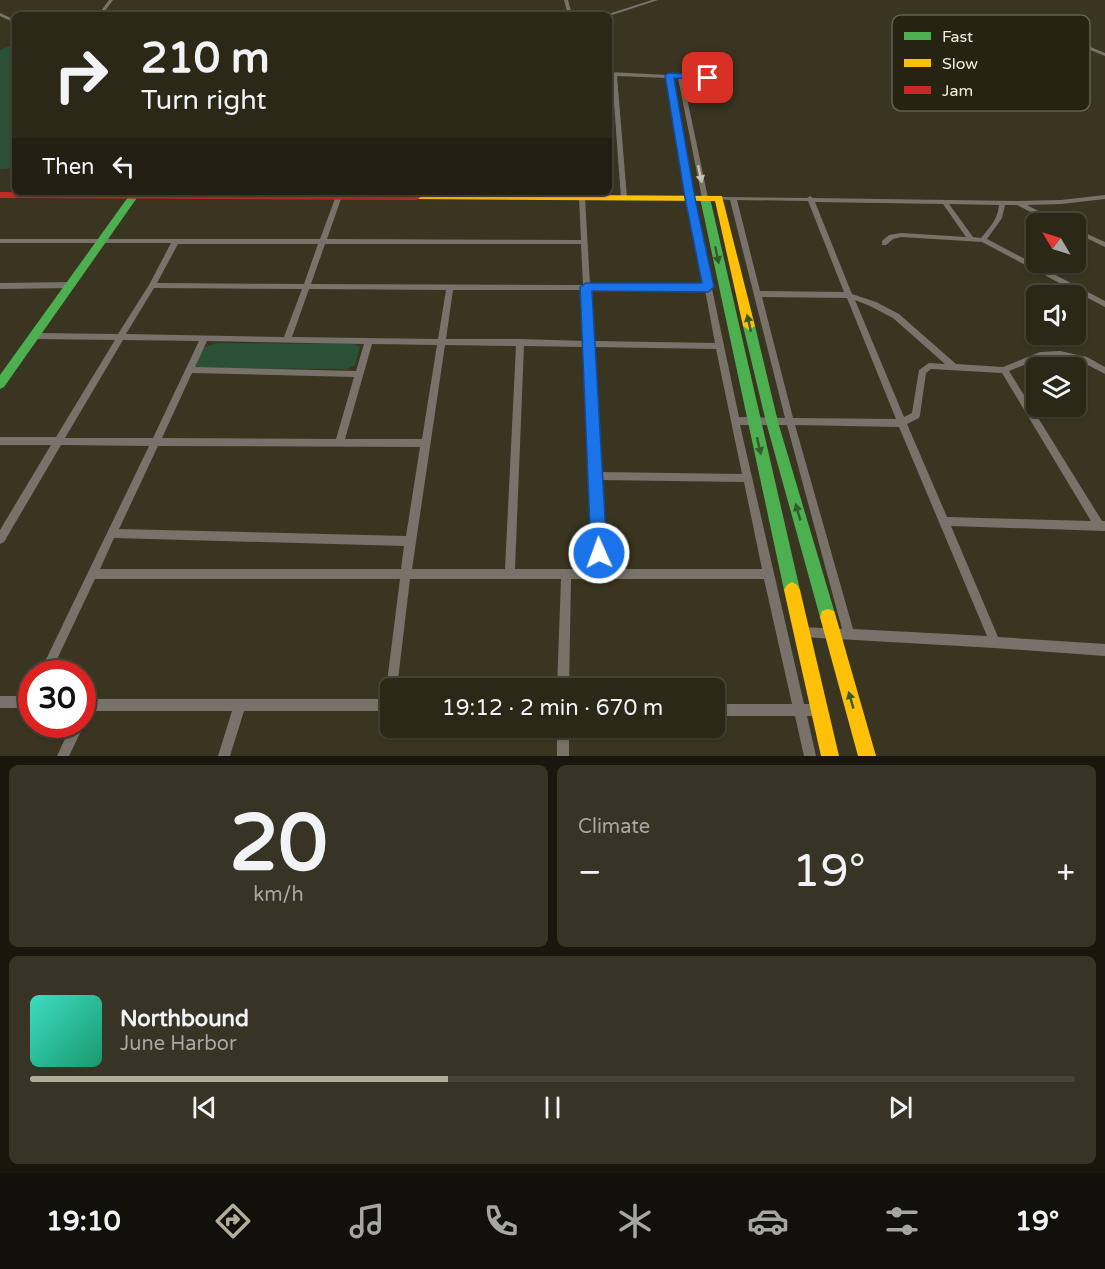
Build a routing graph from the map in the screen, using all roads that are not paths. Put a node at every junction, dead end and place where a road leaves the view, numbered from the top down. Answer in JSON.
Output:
{"nodes":[{"id":1,"x":656,"y":0,"type":"edge"},
{"id":2,"x":612,"y":13,"type":"edge"},
{"id":3,"x":1090,"y":49,"type":"edge"},
{"id":4,"x":1105,"y":55,"type":"edge"},
{"id":5,"x":612,"y":74,"type":"edge"},
{"id":6,"x":669,"y":75,"type":"junction"},
{"id":7,"x":680,"y":75,"type":"junction"},
{"id":8,"x":708,"y":78,"type":"dead end"},
{"id":9,"x":612,"y":106,"type":"edge"},
{"id":10,"x":612,"y":150,"type":"edge"},
{"id":11,"x":619,"y":150,"type":"junction"},
{"id":12,"x":135,"y":195,"type":"edge"},
{"id":13,"x":271,"y":195,"type":"edge"},
{"id":14,"x":360,"y":195,"type":"edge"},
{"id":15,"x":431,"y":195,"type":"edge"},
{"id":16,"x":339,"y":196,"type":"junction"},
{"id":17,"x":1105,"y":197,"type":"edge"},
{"id":18,"x":582,"y":198,"type":"junction"},
{"id":19,"x":624,"y":198,"type":"junction"},
{"id":20,"x":690,"y":198,"type":"junction"},
{"id":21,"x":705,"y":198,"type":"junction"},
{"id":22,"x":719,"y":198,"type":"junction"},
{"id":23,"x":733,"y":198,"type":"junction"},
{"id":24,"x":810,"y":198,"type":"junction"},
{"id":25,"x":1096,"y":199,"type":"junction"},
{"id":26,"x":944,"y":201,"type":"junction"},
{"id":27,"x":1002,"y":202,"type":"junction"},
{"id":28,"x":1105,"y":202,"type":"edge"},
{"id":29,"x":1017,"y":203,"type":"junction"},
{"id":30,"x":1037,"y":213,"type":"edge"},
{"id":31,"x":1086,"y":236,"type":"edge"},
{"id":32,"x":971,"y":239,"type":"junction"},
{"id":33,"x":983,"y":240,"type":"junction"},
{"id":34,"x":0,"y":241,"type":"edge"},
{"id":35,"x":103,"y":241,"type":"junction"},
{"id":36,"x":176,"y":241,"type":"junction"},
{"id":37,"x":323,"y":242,"type":"junction"},
{"id":38,"x":585,"y":242,"type":"junction"},
{"id":39,"x":884,"y":243,"type":"dead end"},
{"id":40,"x":1105,"y":245,"type":"edge"},
{"id":41,"x":72,"y":285,"type":"junction"},
{"id":42,"x":152,"y":285,"type":"junction"},
{"id":43,"x":0,"y":286,"type":"edge"},
{"id":44,"x":307,"y":286,"type":"junction"},
{"id":45,"x":586,"y":287,"type":"junction"},
{"id":46,"x":708,"y":287,"type":"junction"},
{"id":47,"x":450,"y":288,"type":"junction"},
{"id":48,"x":757,"y":294,"type":"junction"},
{"id":49,"x":848,"y":295,"type":"junction"},
{"id":50,"x":1105,"y":304,"type":"edge"},
{"id":51,"x":36,"y":336,"type":"junction"},
{"id":52,"x":120,"y":338,"type":"junction"},
{"id":53,"x":204,"y":340,"type":"junction"},
{"id":54,"x":286,"y":340,"type":"junction"},
{"id":55,"x":369,"y":341,"type":"junction"},
{"id":56,"x":441,"y":342,"type":"junction"},
{"id":57,"x":520,"y":342,"type":"junction"},
{"id":58,"x":589,"y":343,"type":"junction"},
{"id":59,"x":720,"y":346,"type":"junction"},
{"id":60,"x":953,"y":366,"type":"junction"},
{"id":61,"x":190,"y":370,"type":"junction"},
{"id":62,"x":1004,"y":370,"type":"junction"},
{"id":63,"x":1105,"y":370,"type":"edge"},
{"id":64,"x":359,"y":374,"type":"junction"},
{"id":65,"x":0,"y":384,"type":"edge"},
{"id":66,"x":737,"y":421,"type":"junction"},
{"id":67,"x":753,"y":422,"type":"junction"},
{"id":68,"x":772,"y":422,"type":"junction"},
{"id":69,"x":790,"y":422,"type":"junction"},
{"id":70,"x":902,"y":423,"type":"junction"},
{"id":71,"x":0,"y":441,"type":"edge"},
{"id":72,"x":60,"y":441,"type":"junction"},
{"id":73,"x":156,"y":442,"type":"junction"},
{"id":74,"x":339,"y":444,"type":"junction"},
{"id":75,"x":425,"y":444,"type":"junction"},
{"id":76,"x":596,"y":476,"type":"junction"},
{"id":77,"x":748,"y":478,"type":"junction"},
{"id":78,"x":944,"y":521,"type":"junction"},
{"id":79,"x":1102,"y":526,"type":"edge"},
{"id":80,"x":112,"y":533,"type":"junction"},
{"id":81,"x":0,"y":539,"type":"edge"},
{"id":82,"x":410,"y":541,"type":"junction"},
{"id":83,"x":510,"y":573,"type":"junction"},
{"id":84,"x":566,"y":573,"type":"junction"},
{"id":85,"x":600,"y":573,"type":"junction"},
{"id":86,"x":93,"y":574,"type":"junction"},
{"id":87,"x":407,"y":574,"type":"junction"},
{"id":88,"x":770,"y":574,"type":"junction"},
{"id":89,"x":802,"y":633,"type":"junction"},
{"id":90,"x":832,"y":634,"type":"junction"},
{"id":91,"x":849,"y":635,"type":"junction"},
{"id":92,"x":995,"y":642,"type":"junction"},
{"id":93,"x":1105,"y":651,"type":"edge"},
{"id":94,"x":51,"y":660,"type":"edge"},
{"id":95,"x":392,"y":678,"type":"edge"},
{"id":96,"x":563,"y":678,"type":"edge"},
{"id":97,"x":18,"y":701,"type":"edge"},
{"id":98,"x":380,"y":701,"type":"edge"},
{"id":99,"x":0,"y":702,"type":"edge"},
{"id":100,"x":96,"y":705,"type":"edge"},
{"id":101,"x":239,"y":706,"type":"junction"},
{"id":102,"x":725,"y":710,"type":"edge"},
{"id":103,"x":799,"y":710,"type":"junction"},
{"id":104,"x":819,"y":710,"type":"junction"},
{"id":105,"x":72,"y":738,"type":"edge"},
{"id":106,"x":562,"y":738,"type":"edge"},
{"id":107,"x":63,"y":756,"type":"edge"},
{"id":108,"x":224,"y":756,"type":"edge"},
{"id":109,"x":563,"y":756,"type":"edge"},
{"id":110,"x":810,"y":756,"type":"edge"},
{"id":111,"x":830,"y":756,"type":"edge"},
{"id":112,"x":867,"y":756,"type":"edge"}],
"edges":[{"from":1,"to":2,"type":"street"},
{"from":3,"to":4,"type":"street"},
{"from":5,"to":6,"type":"street"},
{"from":6,"to":7,"type":"street"},
{"from":6,"to":20,"type":"street"},
{"from":7,"to":8,"type":"street"},
{"from":7,"to":21,"type":"street","one_way":true},
{"from":9,"to":11,"type":"street"},
{"from":10,"to":11,"type":"street"},
{"from":11,"to":19,"type":"street"},
{"from":12,"to":35,"type":"street"},
{"from":13,"to":16,"type":"street"},
{"from":14,"to":16,"type":"street"},
{"from":15,"to":18,"type":"street"},
{"from":16,"to":37,"type":"street"},
{"from":17,"to":25,"type":"street"},
{"from":18,"to":19,"type":"street"},
{"from":18,"to":38,"type":"street"},
{"from":19,"to":20,"type":"street"},
{"from":20,"to":21,"type":"street"},
{"from":20,"to":46,"type":"street"},
{"from":21,"to":22,"type":"street"},
{"from":21,"to":67,"type":"street","one_way":true},
{"from":22,"to":23,"type":"street"},
{"from":68,"to":22,"type":"street","one_way":true},
{"from":23,"to":24,"type":"street"},
{"from":23,"to":48,"type":"street"},
{"from":24,"to":26,"type":"street"},
{"from":24,"to":49,"type":"street"},
{"from":25,"to":28,"type":"street"},
{"from":25,"to":29,"type":"street"},
{"from":26,"to":27,"type":"street"},
{"from":26,"to":32,"type":"street"},
{"from":27,"to":29,"type":"street"},
{"from":27,"to":33,"type":"street"},
{"from":29,"to":30,"type":"street"},
{"from":31,"to":40,"type":"street"},
{"from":32,"to":33,"type":"street"},
{"from":32,"to":39,"type":"street"},
{"from":33,"to":50,"type":"street"},
{"from":34,"to":35,"type":"street"},
{"from":35,"to":36,"type":"street"},
{"from":35,"to":41,"type":"street"},
{"from":36,"to":37,"type":"street"},
{"from":36,"to":42,"type":"street"},
{"from":37,"to":38,"type":"street"},
{"from":37,"to":44,"type":"street"},
{"from":38,"to":45,"type":"street"},
{"from":41,"to":43,"type":"street"},
{"from":41,"to":51,"type":"street"},
{"from":42,"to":44,"type":"street"},
{"from":42,"to":52,"type":"street"},
{"from":44,"to":47,"type":"street"},
{"from":44,"to":54,"type":"street"},
{"from":45,"to":46,"type":"street"},
{"from":45,"to":47,"type":"street"},
{"from":45,"to":58,"type":"street"},
{"from":46,"to":59,"type":"street"},
{"from":47,"to":56,"type":"street"},
{"from":48,"to":49,"type":"street"},
{"from":48,"to":69,"type":"street"},
{"from":49,"to":60,"type":"street"},
{"from":49,"to":70,"type":"street"},
{"from":51,"to":52,"type":"street"},
{"from":51,"to":65,"type":"street"},
{"from":52,"to":53,"type":"street"},
{"from":52,"to":72,"type":"street"},
{"from":53,"to":54,"type":"street"},
{"from":53,"to":61,"type":"street"},
{"from":54,"to":55,"type":"street"},
{"from":55,"to":56,"type":"street"},
{"from":55,"to":64,"type":"street"},
{"from":56,"to":57,"type":"street"},
{"from":56,"to":75,"type":"street"},
{"from":57,"to":58,"type":"street"},
{"from":57,"to":83,"type":"street"},
{"from":58,"to":59,"type":"street"},
{"from":58,"to":76,"type":"street"},
{"from":59,"to":66,"type":"street"},
{"from":60,"to":62,"type":"street"},
{"from":60,"to":70,"type":"street"},
{"from":61,"to":64,"type":"street"},
{"from":61,"to":73,"type":"street"},
{"from":62,"to":63,"type":"street"},
{"from":62,"to":79,"type":"street"},
{"from":64,"to":74,"type":"street"},
{"from":66,"to":67,"type":"street"},
{"from":66,"to":77,"type":"street"},
{"from":67,"to":68,"type":"street"},
{"from":67,"to":89,"type":"street","one_way":true},
{"from":68,"to":69,"type":"street"},
{"from":90,"to":68,"type":"street","one_way":true},
{"from":69,"to":70,"type":"street"},
{"from":69,"to":91,"type":"street"},
{"from":70,"to":78,"type":"street"},
{"from":71,"to":72,"type":"street"},
{"from":72,"to":73,"type":"street"},
{"from":72,"to":81,"type":"street"},
{"from":73,"to":74,"type":"street"},
{"from":73,"to":80,"type":"street"},
{"from":74,"to":75,"type":"street"},
{"from":75,"to":82,"type":"street"},
{"from":76,"to":77,"type":"street"},
{"from":76,"to":85,"type":"street"},
{"from":77,"to":88,"type":"street"},
{"from":78,"to":79,"type":"street"},
{"from":78,"to":92,"type":"street"},
{"from":80,"to":82,"type":"street"},
{"from":80,"to":86,"type":"street"},
{"from":82,"to":87,"type":"street"},
{"from":83,"to":84,"type":"street"},
{"from":83,"to":87,"type":"street"},
{"from":84,"to":85,"type":"street"},
{"from":84,"to":96,"type":"street"},
{"from":85,"to":88,"type":"street"},
{"from":86,"to":87,"type":"street"},
{"from":86,"to":94,"type":"street"},
{"from":87,"to":95,"type":"street"},
{"from":88,"to":103,"type":"street"},
{"from":89,"to":90,"type":"street"},
{"from":89,"to":104,"type":"street"},
{"from":90,"to":91,"type":"street"},
{"from":112,"to":90,"type":"street","one_way":true},
{"from":91,"to":92,"type":"street"},
{"from":92,"to":93,"type":"street"},
{"from":97,"to":99,"type":"street"},
{"from":98,"to":101,"type":"street"},
{"from":100,"to":101,"type":"street"},
{"from":101,"to":108,"type":"street"},
{"from":102,"to":103,"type":"street"},
{"from":103,"to":104,"type":"street"},
{"from":103,"to":110,"type":"street"},
{"from":104,"to":111,"type":"street"},
{"from":105,"to":107,"type":"street"},
{"from":106,"to":109,"type":"street"}]}
